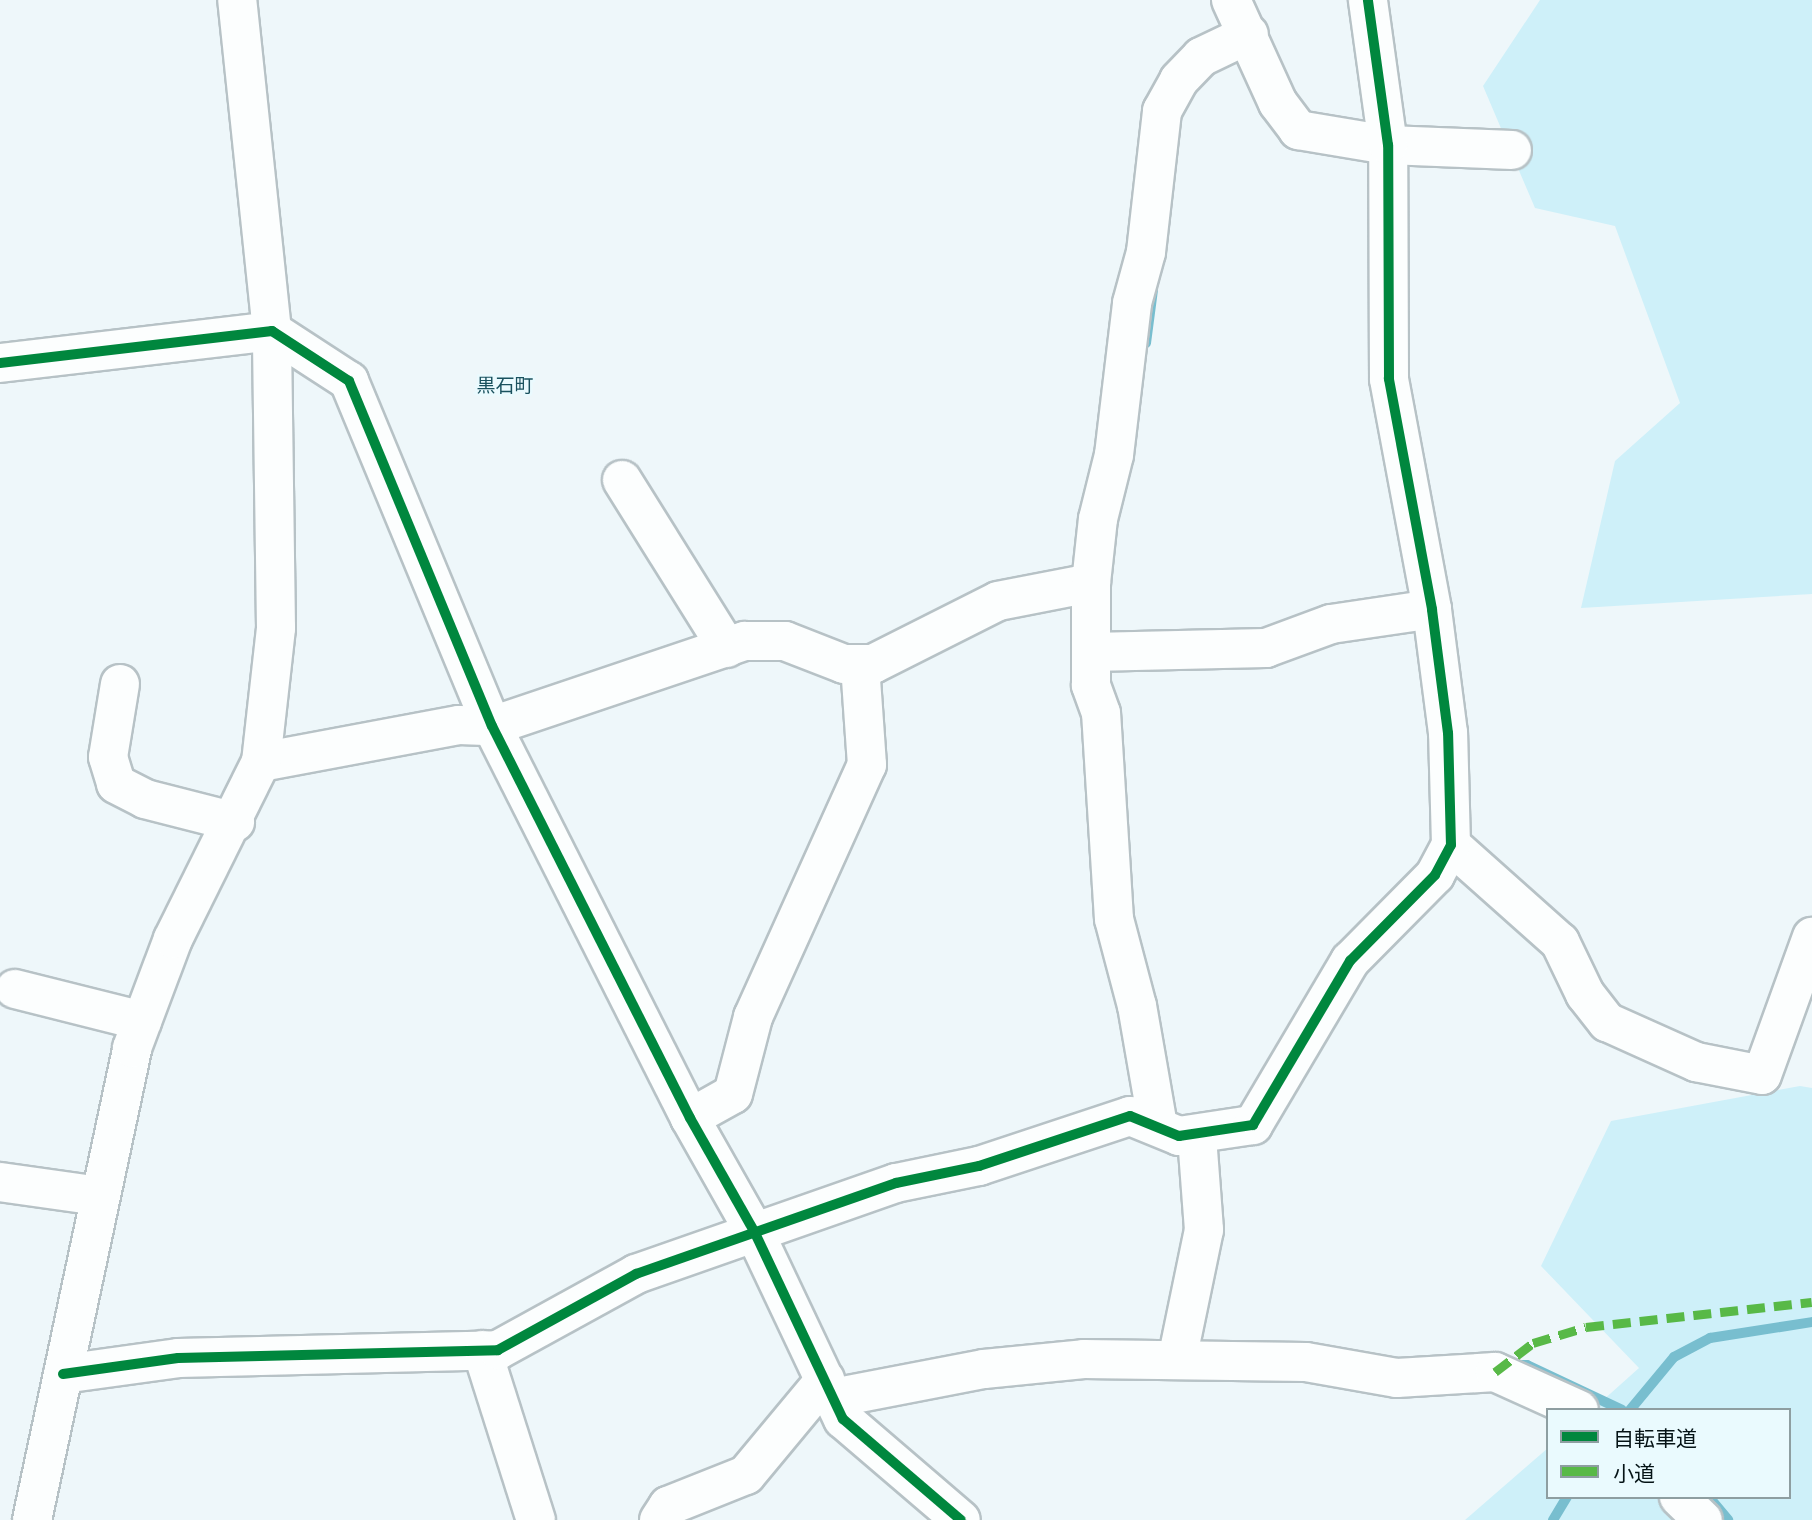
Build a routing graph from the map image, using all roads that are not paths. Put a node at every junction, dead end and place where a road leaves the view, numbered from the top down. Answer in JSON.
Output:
{"nodes":[{"id":1,"x":237,"y":0,"type":"edge"},
{"id":2,"x":1230,"y":0,"type":"edge"},
{"id":3,"x":1368,"y":0,"type":"edge"},
{"id":4,"x":1249,"y":34,"type":"junction"},
{"id":5,"x":1388,"y":145,"type":"junction"},
{"id":6,"x":1512,"y":150,"type":"dead end"},
{"id":7,"x":272,"y":331,"type":"junction"},
{"id":8,"x":0,"y":363,"type":"edge"},
{"id":9,"x":622,"y":480,"type":"dead end"},
{"id":10,"x":1091,"y":583,"type":"junction"},
{"id":11,"x":1432,"y":609,"type":"junction"},
{"id":12,"x":727,"y":648,"type":"junction"},
{"id":13,"x":1091,"y":652,"type":"junction"},
{"id":14,"x":860,"y":664,"type":"junction"},
{"id":15,"x":120,"y":684,"type":"dead end"},
{"id":16,"x":492,"y":726,"type":"junction"},
{"id":17,"x":261,"y":762,"type":"junction"},
{"id":18,"x":235,"y":822,"type":"junction"},
{"id":19,"x":1451,"y":845,"type":"junction"},
{"id":20,"x":1812,"y":937,"type":"edge"},
{"id":21,"x":15,"y":989,"type":"dead end"},
{"id":22,"x":142,"y":1021,"type":"junction"},
{"id":23,"x":690,"y":1118,"type":"junction"},
{"id":24,"x":1158,"y":1126,"type":"junction"},
{"id":25,"x":1197,"y":1136,"type":"junction"},
{"id":26,"x":0,"y":1181,"type":"edge"},
{"id":27,"x":99,"y":1196,"type":"junction"},
{"id":28,"x":754,"y":1231,"type":"junction"},
{"id":29,"x":482,"y":1350,"type":"junction"},
{"id":30,"x":1177,"y":1360,"type":"junction"},
{"id":31,"x":63,"y":1374,"type":"junction"},
{"id":32,"x":829,"y":1389,"type":"junction"},
{"id":33,"x":1575,"y":1408,"type":"edge"},
{"id":34,"x":1681,"y":1499,"type":"edge"},
{"id":35,"x":32,"y":1520,"type":"edge"},
{"id":36,"x":536,"y":1520,"type":"edge"},
{"id":37,"x":659,"y":1520,"type":"edge"},
{"id":38,"x":961,"y":1520,"type":"edge"},
{"id":39,"x":1703,"y":1520,"type":"edge"}],
"edges":[{"from":1,"to":7,"type":"street"},
{"from":2,"to":4,"type":"street"},
{"from":3,"to":5,"type":"street"},
{"from":4,"to":5,"type":"street"},
{"from":4,"to":10,"type":"street"},
{"from":5,"to":6,"type":"street"},
{"from":5,"to":11,"type":"street"},
{"from":7,"to":8,"type":"street"},
{"from":7,"to":16,"type":"street"},
{"from":7,"to":17,"type":"street"},
{"from":9,"to":12,"type":"street"},
{"from":10,"to":13,"type":"street"},
{"from":10,"to":14,"type":"street"},
{"from":11,"to":13,"type":"street"},
{"from":11,"to":19,"type":"street"},
{"from":12,"to":14,"type":"street"},
{"from":12,"to":16,"type":"street"},
{"from":13,"to":24,"type":"street"},
{"from":14,"to":23,"type":"street"},
{"from":15,"to":18,"type":"street"},
{"from":16,"to":17,"type":"street"},
{"from":16,"to":23,"type":"street"},
{"from":17,"to":18,"type":"street"},
{"from":18,"to":22,"type":"street"},
{"from":19,"to":20,"type":"street"},
{"from":19,"to":25,"type":"street"},
{"from":21,"to":22,"type":"street"},
{"from":22,"to":27,"type":"street"},
{"from":23,"to":28,"type":"street"},
{"from":24,"to":25,"type":"street"},
{"from":24,"to":28,"type":"street"},
{"from":25,"to":30,"type":"street"},
{"from":26,"to":27,"type":"street"},
{"from":27,"to":31,"type":"street"},
{"from":28,"to":29,"type":"street"},
{"from":28,"to":32,"type":"street"},
{"from":29,"to":31,"type":"street"},
{"from":29,"to":36,"type":"street"},
{"from":30,"to":32,"type":"street"},
{"from":30,"to":33,"type":"street"},
{"from":31,"to":35,"type":"street"},
{"from":32,"to":37,"type":"street"},
{"from":32,"to":38,"type":"street"},
{"from":34,"to":39,"type":"street"}]}
